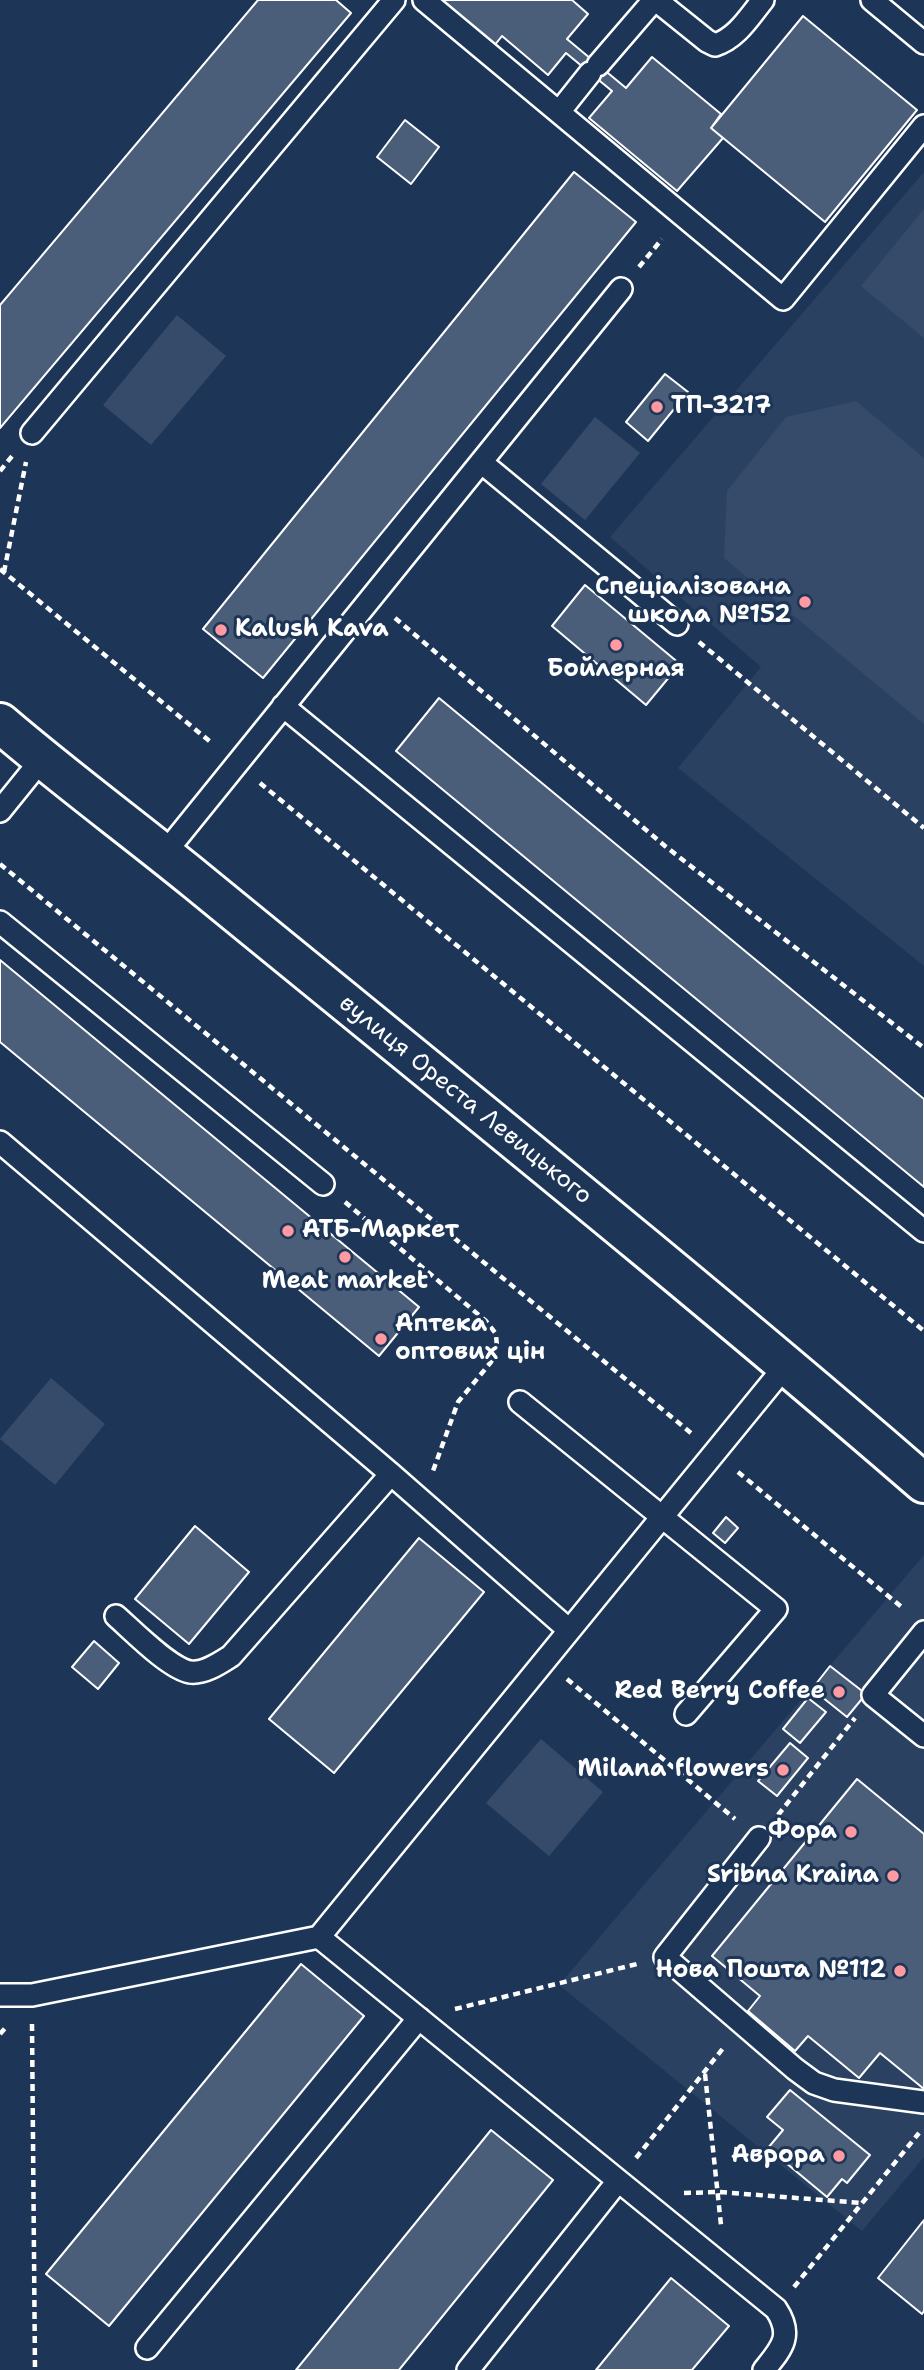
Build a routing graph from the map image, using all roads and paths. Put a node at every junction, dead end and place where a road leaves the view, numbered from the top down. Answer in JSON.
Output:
{"nodes":[{"id":1,"x":394,"y":0,"type":"edge"},
{"id":2,"x":424,"y":0,"type":"edge"},
{"id":3,"x":655,"y":0,"type":"edge"},
{"id":4,"x":763,"y":0,"type":"edge"},
{"id":5,"x":872,"y":0,"type":"edge"},
{"id":6,"x":924,"y":43,"type":"edge"},
{"id":7,"x":559,"y":112,"type":"junction"},
{"id":8,"x":924,"y":126,"type":"edge"},
{"id":9,"x":669,"y":230,"type":"dead end"},
{"id":10,"x":621,"y":289,"type":"joint"},
{"id":11,"x":32,"y":433,"type":"joint"},
{"id":12,"x":481,"y":462,"type":"junction"},
{"id":13,"x":2,"y":570,"type":"edge"},
{"id":14,"x":371,"y":597,"type":"junction"},
{"id":15,"x":677,"y":624,"type":"joint"},
{"id":16,"x":283,"y":706,"type":"junction"},
{"id":17,"x":0,"y":723,"type":"edge"},
{"id":18,"x":42,"y":759,"type":"junction"},
{"id":19,"x":236,"y":764,"type":"junction"},
{"id":20,"x":0,"y":811,"type":"edge"},
{"id":21,"x":924,"y":828,"type":"edge"},
{"id":22,"x":164,"y":854,"type":"junction"},
{"id":23,"x":0,"y":864,"type":"edge"},
{"id":24,"x":0,"y":922,"type":"edge"},
{"id":25,"x":924,"y":1048,"type":"edge"},
{"id":26,"x":2,"y":1148,"type":"edge"},
{"id":27,"x":323,"y":1184,"type":"joint"},
{"id":28,"x":924,"y":1231,"type":"edge"},
{"id":29,"x":924,"y":1331,"type":"edge"},
{"id":30,"x":786,"y":1364,"type":"junction"},
{"id":31,"x":520,"y":1402,"type":"dead end"},
{"id":32,"x":714,"y":1452,"type":"junction"},
{"id":33,"x":391,"y":1474,"type":"junction"},
{"id":34,"x":924,"y":1483,"type":"edge"},
{"id":35,"x":421,"y":1501,"type":"junction"},
{"id":36,"x":116,"y":1616,"type":"dead end"},
{"id":37,"x":919,"y":1624,"type":"edge"},
{"id":38,"x":569,"y":1630,"type":"junction"},
{"id":39,"x":544,"y":1661,"type":"junction"},
{"id":40,"x":873,"y":1695,"type":"junction"},
{"id":41,"x":686,"y":1714,"type":"dead end"},
{"id":42,"x":924,"y":1736,"type":"edge"},
{"id":43,"x":759,"y":1838,"type":"junction"},
{"id":44,"x":319,"y":1937,"type":"junction"},
{"id":45,"x":665,"y":1957,"type":"junction"},
{"id":46,"x":0,"y":1995,"type":"edge"},
{"id":47,"x":32,"y":1995,"type":"junction"},
{"id":48,"x":419,"y":2018,"type":"junction"},
{"id":49,"x":743,"y":2024,"type":"junction"},
{"id":50,"x":705,"y":2072,"type":"junction"},
{"id":51,"x":924,"y":2102,"type":"edge"},
{"id":52,"x":924,"y":2127,"type":"edge"},
{"id":53,"x":618,"y":2181,"type":"junction"},
{"id":54,"x":719,"y":2192,"type":"junction"},
{"id":55,"x":642,"y":2200,"type":"junction"},
{"id":56,"x":862,"y":2203,"type":"junction"},
{"id":57,"x":724,"y":2268,"type":"junction"},
{"id":58,"x":776,"y":2309,"type":"junction"},
{"id":59,"x":147,"y":2348,"type":"dead end"},
{"id":60,"x":35,"y":2370,"type":"edge"},
{"id":61,"x":468,"y":2370,"type":"edge"},
{"id":62,"x":764,"y":2370,"type":"edge"}],
"edges":[{"from":1,"to":11,"type":"lane"},
{"from":2,"to":7,"type":"lane"},
{"from":3,"to":4,"type":"lane"},
{"from":3,"to":7,"type":"lane"},
{"from":5,"to":6,"type":"lane"},
{"from":7,"to":8,"type":"lane"},
{"from":9,"to":10,"type":"path"},
{"from":10,"to":12,"type":"lane"},
{"from":11,"to":13,"type":"path"},
{"from":12,"to":14,"type":"lane"},
{"from":12,"to":15,"type":"lane"},
{"from":13,"to":19,"type":"path"},
{"from":14,"to":16,"type":"lane"},
{"from":14,"to":25,"type":"path"},
{"from":15,"to":21,"type":"path"},
{"from":16,"to":19,"type":"lane"},
{"from":16,"to":28,"type":"lane"},
{"from":17,"to":18,"type":"street","name":"вулиця Ореста Левицького"},
{"from":18,"to":20,"type":"lane"},
{"from":18,"to":22,"type":"street","name":"вулиця Ореста Левицького"},
{"from":19,"to":22,"type":"lane"},
{"from":19,"to":29,"type":"path"},
{"from":22,"to":30,"type":"street","name":"вулиця Ореста Левицького"},
{"from":23,"to":32,"type":"path"},
{"from":24,"to":27,"type":"lane"},
{"from":26,"to":33,"type":"lane"},
{"from":27,"to":35,"type":"path"},
{"from":30,"to":32,"type":"lane"},
{"from":30,"to":34,"type":"street","name":"вулиця Ореста Левицького"},
{"from":31,"to":41,"type":"lane"},
{"from":32,"to":37,"type":"path"},
{"from":32,"to":38,"type":"lane"},
{"from":33,"to":35,"type":"lane"},
{"from":33,"to":36,"type":"lane"},
{"from":35,"to":38,"type":"lane"},
{"from":37,"to":40,"type":"lane"},
{"from":38,"to":39,"type":"lane"},
{"from":39,"to":43,"type":"path"},
{"from":39,"to":44,"type":"lane"},
{"from":40,"to":42,"type":"lane"},
{"from":40,"to":43,"type":"path"},
{"from":43,"to":45,"type":"lane"},
{"from":44,"to":47,"type":"lane"},
{"from":44,"to":48,"type":"lane"},
{"from":45,"to":48,"type":"path"},
{"from":45,"to":49,"type":"lane"},
{"from":46,"to":47,"type":"lane"},
{"from":47,"to":60,"type":"path"},
{"from":48,"to":53,"type":"lane"},
{"from":48,"to":59,"type":"lane"},
{"from":49,"to":50,"type":"path"},
{"from":49,"to":51,"type":"lane"},
{"from":50,"to":53,"type":"path"},
{"from":50,"to":54,"type":"path"},
{"from":52,"to":56,"type":"path"},
{"from":53,"to":55,"type":"lane"},
{"from":53,"to":61,"type":"lane"},
{"from":54,"to":55,"type":"path"},
{"from":54,"to":56,"type":"path"},
{"from":54,"to":57,"type":"path"},
{"from":55,"to":57,"type":"lane"},
{"from":56,"to":58,"type":"path"},
{"from":57,"to":58,"type":"lane"},
{"from":58,"to":62,"type":"lane"}]}
